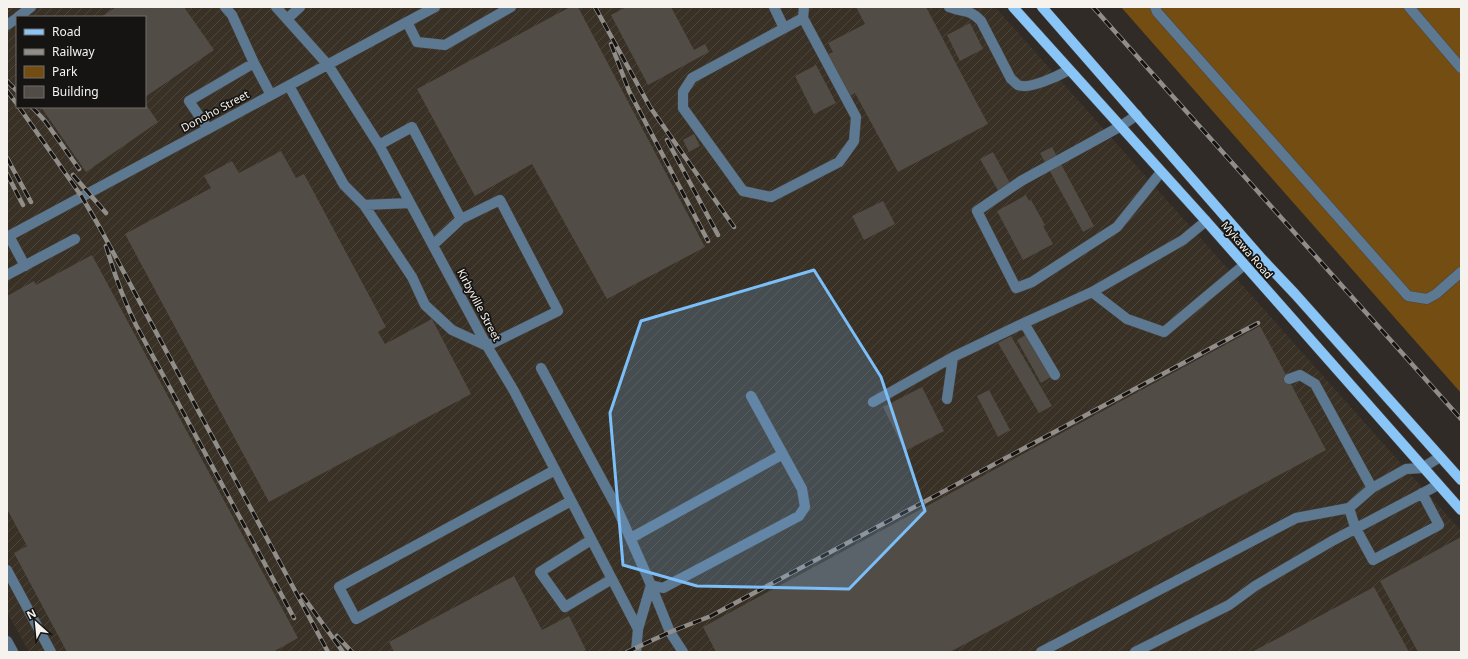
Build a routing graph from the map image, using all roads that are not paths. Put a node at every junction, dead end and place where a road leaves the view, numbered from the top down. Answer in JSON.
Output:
{"nodes":[{"id":1,"x":31,"y":7,"type":"edge"},
{"id":2,"x":225,"y":7,"type":"edge"},
{"id":3,"x":276,"y":7,"type":"edge"},
{"id":4,"x":300,"y":7,"type":"edge"},
{"id":5,"x":435,"y":7,"type":"edge"},
{"id":6,"x":511,"y":7,"type":"edge"},
{"id":7,"x":774,"y":7,"type":"edge"},
{"id":8,"x":804,"y":7,"type":"edge"},
{"id":9,"x":949,"y":7,"type":"edge"},
{"id":10,"x":1013,"y":7,"type":"edge"},
{"id":11,"x":1042,"y":7,"type":"edge"},
{"id":12,"x":1155,"y":7,"type":"edge"},
{"id":13,"x":1409,"y":7,"type":"edge"},
{"id":14,"x":19,"y":16,"type":"edge"},
{"id":15,"x":16,"y":18,"type":"edge"},
{"id":16,"x":803,"y":18,"type":"junction"},
{"id":17,"x":286,"y":19,"type":"junction"},
{"id":18,"x":407,"y":22,"type":"junction"},
{"id":19,"x":7,"y":25,"type":"edge"},
{"id":20,"x":784,"y":28,"type":"junction"},
{"id":21,"x":254,"y":63,"type":"junction"},
{"id":22,"x":328,"y":64,"type":"junction"},
{"id":23,"x":1461,"y":68,"type":"edge"},
{"id":24,"x":1069,"y":70,"type":"junction"},
{"id":25,"x":289,"y":86,"type":"junction"},
{"id":26,"x":271,"y":94,"type":"junction"},
{"id":27,"x":1137,"y":115,"type":"junction"},
{"id":28,"x":1120,"y":126,"type":"junction"},
{"id":29,"x":208,"y":129,"type":"junction"},
{"id":30,"x":379,"y":145,"type":"junction"},
{"id":31,"x":1161,"y":172,"type":"junction"},
{"id":32,"x":410,"y":203,"type":"junction"},
{"id":33,"x":364,"y":205,"type":"junction"},
{"id":34,"x":1220,"y":210,"type":"junction"},
{"id":35,"x":461,"y":219,"type":"junction"},
{"id":36,"x":1206,"y":221,"type":"junction"},
{"id":37,"x":8,"y":237,"type":"edge"},
{"id":38,"x":75,"y":239,"type":"dead end"},
{"id":39,"x":433,"y":246,"type":"junction"},
{"id":40,"x":1244,"y":265,"type":"junction"},
{"id":41,"x":25,"y":266,"type":"junction"},
{"id":42,"x":1461,"y":272,"type":"edge"},
{"id":43,"x":7,"y":275,"type":"edge"},
{"id":44,"x":1092,"y":292,"type":"junction"},
{"id":45,"x":1024,"y":323,"type":"junction"},
{"id":46,"x":487,"y":346,"type":"junction"},
{"id":47,"x":954,"y":358,"type":"junction"},
{"id":48,"x":541,"y":368,"type":"dead end"},
{"id":49,"x":1055,"y":375,"type":"dead end"},
{"id":50,"x":1290,"y":379,"type":"dead end"},
{"id":51,"x":751,"y":396,"type":"dead end"},
{"id":52,"x":947,"y":399,"type":"dead end"},
{"id":53,"x":873,"y":402,"type":"dead end"},
{"id":54,"x":783,"y":454,"type":"junction"},
{"id":55,"x":1440,"y":457,"type":"junction"},
{"id":56,"x":1422,"y":468,"type":"junction"},
{"id":57,"x":555,"y":470,"type":"junction"},
{"id":58,"x":1461,"y":480,"type":"edge"},
{"id":59,"x":1438,"y":485,"type":"junction"},
{"id":60,"x":1372,"y":488,"type":"junction"},
{"id":61,"x":1422,"y":493,"type":"junction"},
{"id":62,"x":572,"y":501,"type":"junction"},
{"id":63,"x":1349,"y":508,"type":"junction"},
{"id":64,"x":1461,"y":510,"type":"edge"},
{"id":65,"x":1356,"y":527,"type":"junction"},
{"id":66,"x":631,"y":538,"type":"junction"},
{"id":67,"x":592,"y":540,"type":"junction"},
{"id":68,"x":7,"y":570,"type":"edge"},
{"id":69,"x":612,"y":579,"type":"junction"},
{"id":70,"x":651,"y":585,"type":"junction"},
{"id":71,"x":638,"y":629,"type":"junction"},
{"id":72,"x":7,"y":641,"type":"edge"},
{"id":73,"x":13,"y":652,"type":"edge"},
{"id":74,"x":51,"y":652,"type":"edge"},
{"id":75,"x":636,"y":652,"type":"edge"},
{"id":76,"x":683,"y":652,"type":"edge"},
{"id":77,"x":1041,"y":652,"type":"edge"},
{"id":78,"x":1135,"y":652,"type":"edge"}],
"edges":[{"from":1,"to":14,"type":"street"},
{"from":2,"to":21,"type":"street"},
{"from":3,"to":17,"type":"street","name":"Kirbyville Street"},
{"from":4,"to":17,"type":"street"},
{"from":5,"to":18,"type":"street","name":"Donoho Street"},
{"from":6,"to":18,"type":"street"},
{"from":7,"to":20,"type":"street"},
{"from":8,"to":16,"type":"street"},
{"from":9,"to":24,"type":"street"},
{"from":10,"to":24,"type":"main road","name":"Mykawa Road"},
{"from":11,"to":27,"type":"main road","name":"Mykawa Road"},
{"from":12,"to":42,"type":"street"},
{"from":13,"to":23,"type":"street"},
{"from":15,"to":19,"type":"street"},
{"from":16,"to":20,"type":"street"},
{"from":16,"to":20,"type":"street"},
{"from":17,"to":22,"type":"street","name":"Kirbyville Street"},
{"from":18,"to":22,"type":"street","name":"Donoho Street"},
{"from":21,"to":26,"type":"street"},
{"from":21,"to":29,"type":"street"},
{"from":22,"to":25,"type":"street","name":"Donoho Street"},
{"from":22,"to":30,"type":"street","name":"Kirbyville Street"},
{"from":24,"to":28,"type":"main road","name":"Mykawa Road"},
{"from":25,"to":26,"type":"street","name":"Donoho Street"},
{"from":25,"to":33,"type":"street"},
{"from":26,"to":29,"type":"street","name":"Donoho Street"},
{"from":27,"to":28,"type":"street"},
{"from":27,"to":34,"type":"main road","name":"Mykawa Road"},
{"from":28,"to":31,"type":"main road","name":"Mykawa Road"},
{"from":28,"to":31,"type":"street"},
{"from":29,"to":37,"type":"street","name":"Donoho Street"},
{"from":30,"to":32,"type":"street","name":"Kirbyville Street"},
{"from":30,"to":35,"type":"street"},
{"from":31,"to":36,"type":"main road","name":"Mykawa Road"},
{"from":32,"to":33,"type":"street"},
{"from":32,"to":39,"type":"street","name":"Kirbyville Street"},
{"from":33,"to":46,"type":"street"},
{"from":34,"to":36,"type":"main road"},
{"from":34,"to":55,"type":"main road","name":"Mykawa Road"},
{"from":35,"to":39,"type":"street"},
{"from":35,"to":46,"type":"street"},
{"from":36,"to":40,"type":"main road","name":"Mykawa Road"},
{"from":36,"to":44,"type":"street"},
{"from":37,"to":41,"type":"street"},
{"from":38,"to":41,"type":"street"},
{"from":39,"to":46,"type":"street","name":"Kirbyville Street"},
{"from":40,"to":44,"type":"street"},
{"from":40,"to":56,"type":"main road","name":"Mykawa Road"},
{"from":41,"to":43,"type":"street"},
{"from":44,"to":45,"type":"street"},
{"from":45,"to":47,"type":"street"},
{"from":45,"to":49,"type":"street"},
{"from":46,"to":57,"type":"street","name":"Kirbyville Street"},
{"from":47,"to":52,"type":"street"},
{"from":47,"to":53,"type":"street"},
{"from":48,"to":66,"type":"street"},
{"from":50,"to":60,"type":"street"},
{"from":51,"to":54,"type":"street"},
{"from":54,"to":66,"type":"street"},
{"from":54,"to":70,"type":"street"},
{"from":55,"to":56,"type":"street"},
{"from":55,"to":58,"type":"main road","name":"Mykawa Road"},
{"from":56,"to":59,"type":"main road","name":"Mykawa Road"},
{"from":56,"to":60,"type":"street"},
{"from":57,"to":62,"type":"street","name":"Kirbyville Street"},
{"from":57,"to":62,"type":"street"},
{"from":59,"to":61,"type":"street"},
{"from":59,"to":64,"type":"main road","name":"Mykawa Road"},
{"from":60,"to":63,"type":"street"},
{"from":61,"to":65,"type":"street"},
{"from":61,"to":65,"type":"street"},
{"from":62,"to":67,"type":"street","name":"Kirbyville Street"},
{"from":63,"to":65,"type":"street"},
{"from":63,"to":77,"type":"street"},
{"from":65,"to":78,"type":"street"},
{"from":66,"to":70,"type":"street"},
{"from":67,"to":69,"type":"street","name":"Kirbyville Street"},
{"from":67,"to":69,"type":"street"},
{"from":68,"to":74,"type":"street"},
{"from":69,"to":71,"type":"street","name":"Kirbyville Street"},
{"from":70,"to":71,"type":"street"},
{"from":70,"to":76,"type":"street"},
{"from":71,"to":75,"type":"street"},
{"from":72,"to":73,"type":"street"}]}
